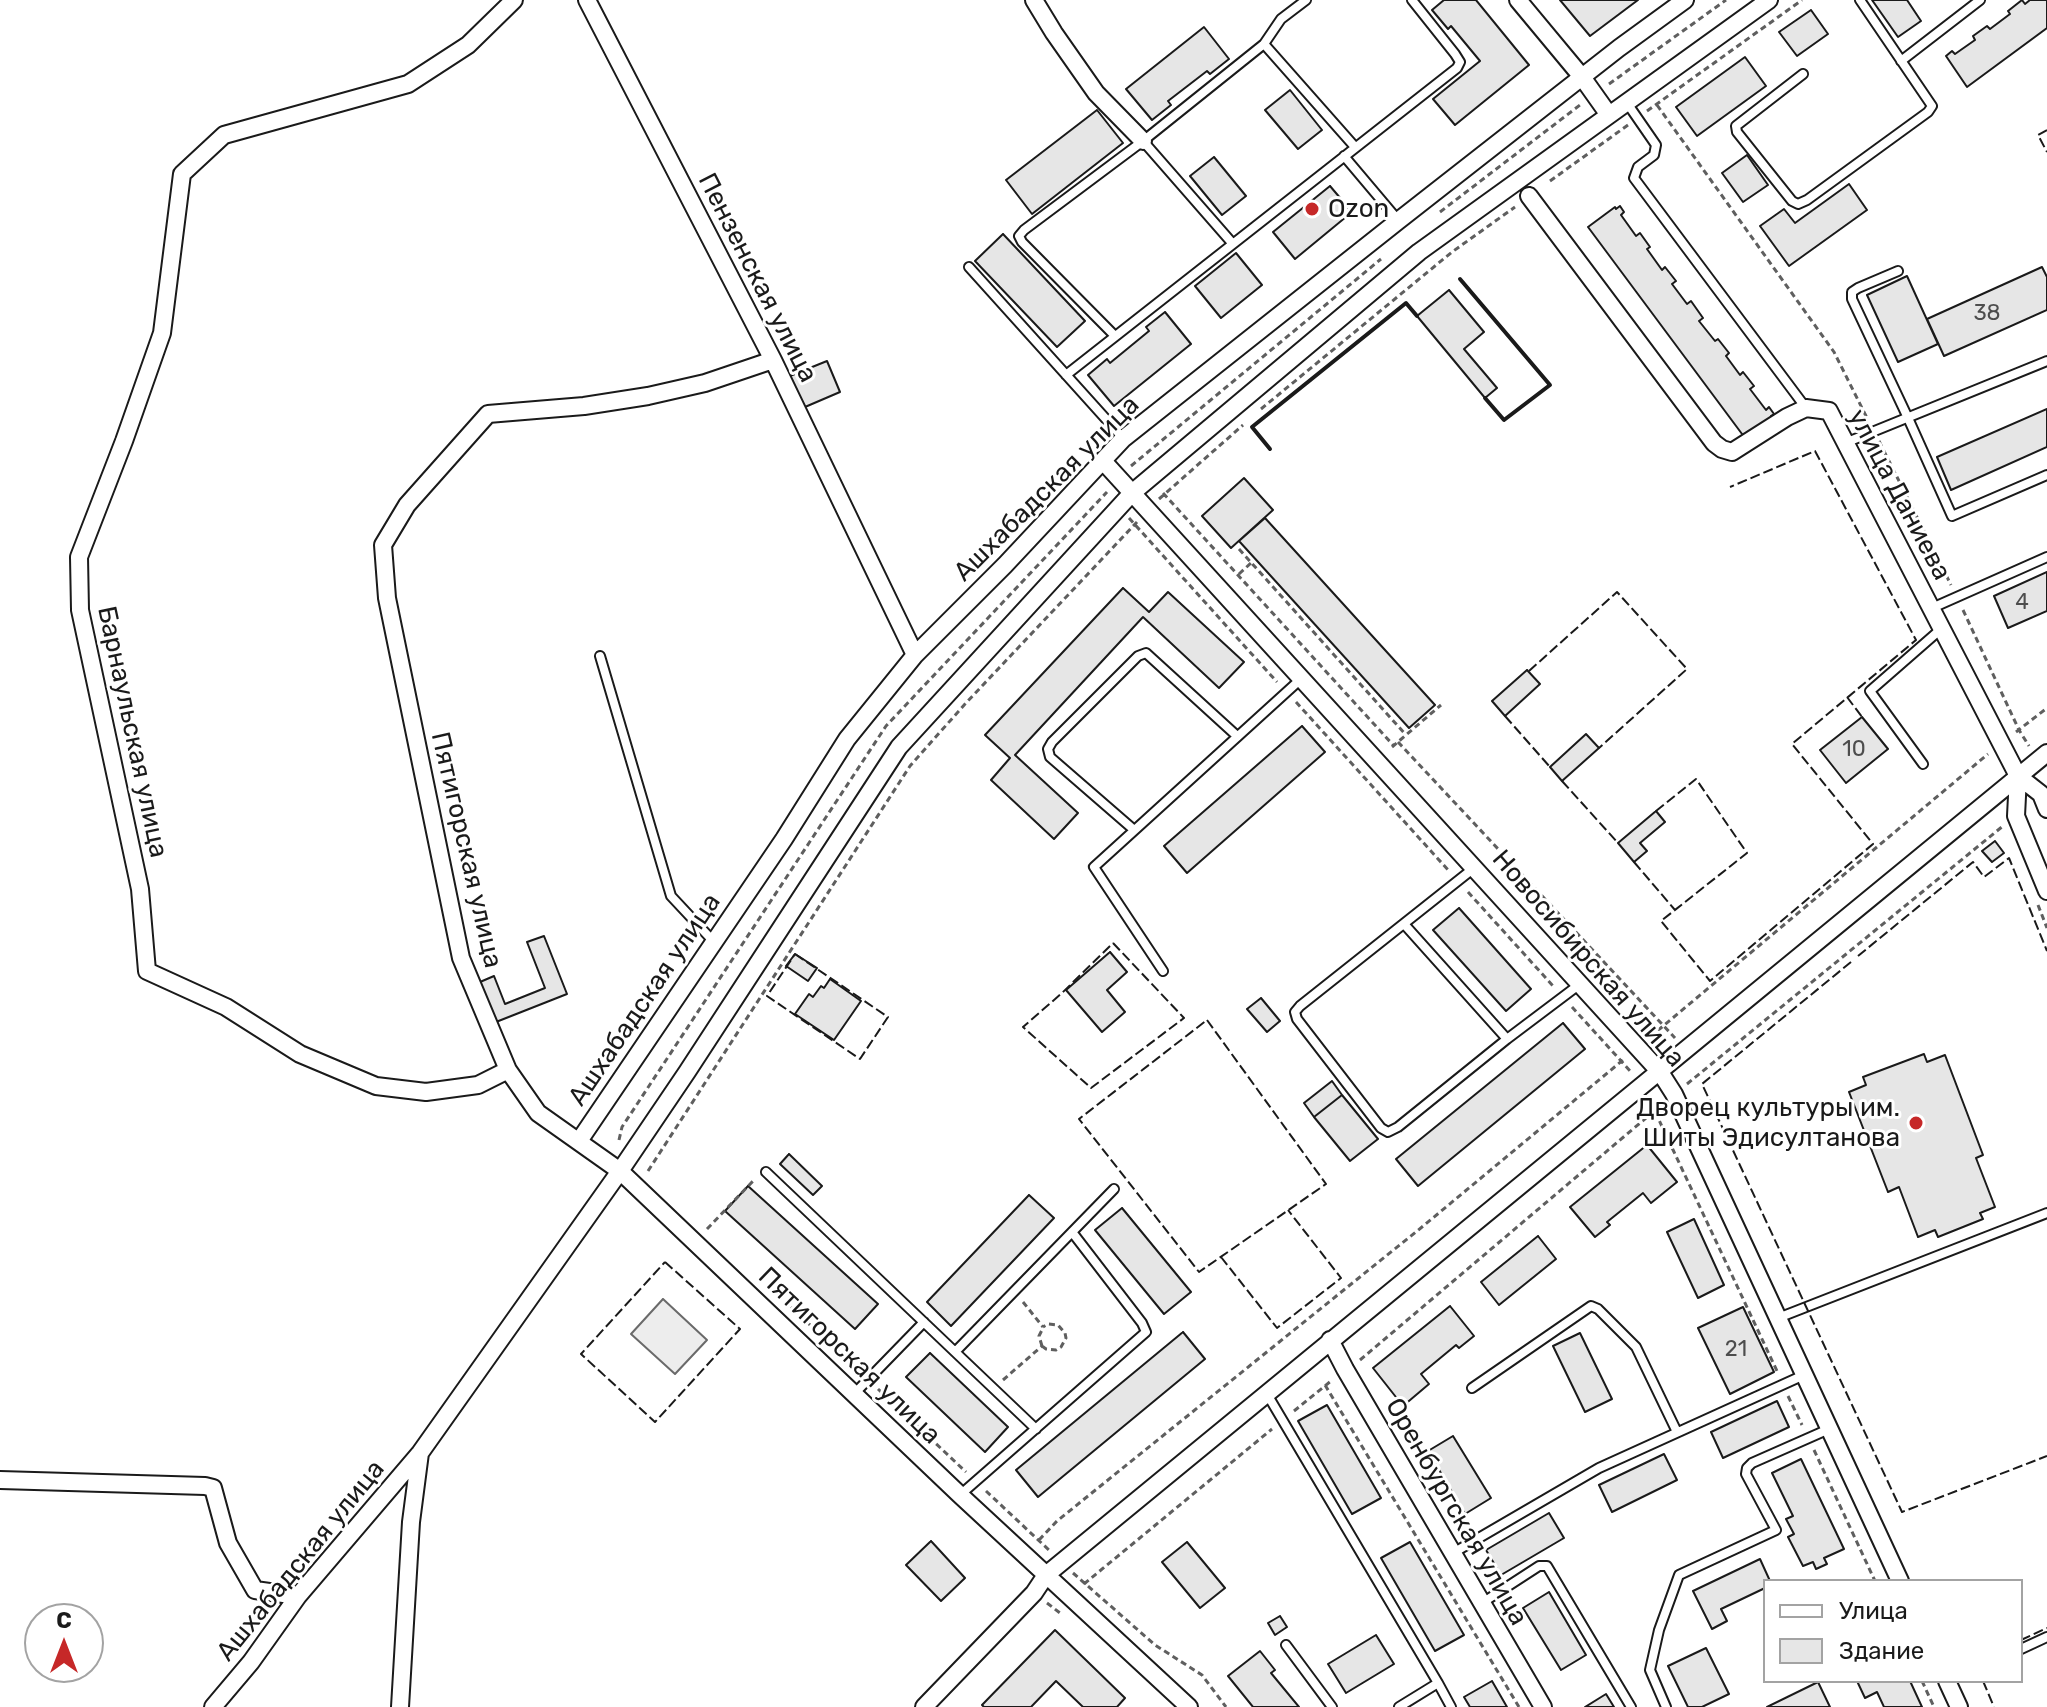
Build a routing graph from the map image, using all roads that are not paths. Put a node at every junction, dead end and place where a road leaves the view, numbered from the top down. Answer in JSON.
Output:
{"nodes":[{"id":1,"x":514,"y":0,"type":"edge"},
{"id":2,"x":587,"y":0,"type":"edge"},
{"id":3,"x":1034,"y":0,"type":"edge"},
{"id":4,"x":1306,"y":0,"type":"edge"},
{"id":5,"x":1412,"y":0,"type":"edge"},
{"id":6,"x":1518,"y":0,"type":"edge"},
{"id":7,"x":1685,"y":0,"type":"edge"},
{"id":8,"x":1769,"y":0,"type":"edge"},
{"id":9,"x":1860,"y":0,"type":"edge"},
{"id":10,"x":1980,"y":0,"type":"edge"},
{"id":11,"x":1264,"y":44,"type":"junction"},
{"id":12,"x":1901,"y":61,"type":"junction"},
{"id":13,"x":1803,"y":74,"type":"dead end"},
{"id":14,"x":1582,"y":77,"type":"junction"},
{"id":15,"x":1627,"y":103,"type":"junction"},
{"id":16,"x":1609,"y":115,"type":"junction"},
{"id":17,"x":1143,"y":141,"type":"junction"},
{"id":18,"x":1355,"y":147,"type":"junction"},
{"id":19,"x":1344,"y":156,"type":"junction"},
{"id":20,"x":1529,"y":196,"type":"dead end"},
{"id":21,"x":1398,"y":221,"type":"junction"},
{"id":22,"x":1233,"y":244,"type":"junction"},
{"id":23,"x":969,"y":267,"type":"dead end"},
{"id":24,"x":1898,"y":271,"type":"dead end"},
{"id":25,"x":1115,"y":336,"type":"junction"},
{"id":26,"x":773,"y":360,"type":"junction"},
{"id":27,"x":2047,"y":361,"type":"edge"},
{"id":28,"x":1066,"y":375,"type":"junction"},
{"id":29,"x":1806,"y":408,"type":"junction"},
{"id":30,"x":1908,"y":418,"type":"junction"},
{"id":31,"x":1123,"y":439,"type":"junction"},
{"id":32,"x":1845,"y":443,"type":"junction"},
{"id":33,"x":1103,"y":461,"type":"junction"},
{"id":34,"x":2047,"y":475,"type":"edge"},
{"id":35,"x":1132,"y":493,"type":"junction"},
{"id":36,"x":2047,"y":557,"type":"edge"},
{"id":37,"x":1931,"y":609,"type":"junction"},
{"id":38,"x":1942,"y":629,"type":"junction"},
{"id":39,"x":915,"y":655,"type":"junction"},
{"id":40,"x":600,"y":656,"type":"dead end"},
{"id":41,"x":1302,"y":678,"type":"junction"},
{"id":42,"x":1237,"y":736,"type":"junction"},
{"id":43,"x":2047,"y":753,"type":"edge"},
{"id":44,"x":1923,"y":764,"type":"dead end"},
{"id":45,"x":2018,"y":776,"type":"junction"},
{"id":46,"x":2047,"y":809,"type":"edge"},
{"id":47,"x":1133,"y":829,"type":"junction"},
{"id":48,"x":1475,"y":867,"type":"junction"},
{"id":49,"x":2047,"y":891,"type":"edge"},
{"id":50,"x":1404,"y":924,"type":"junction"},
{"id":51,"x":714,"y":942,"type":"junction"},
{"id":52,"x":1163,"y":971,"type":"dead end"},
{"id":53,"x":1581,"y":983,"type":"junction"},
{"id":54,"x":1507,"y":1039,"type":"junction"},
{"id":55,"x":508,"y":1070,"type":"junction"},
{"id":56,"x":1660,"y":1072,"type":"junction"},
{"id":57,"x":579,"y":1141,"type":"junction"},
{"id":58,"x":620,"y":1171,"type":"junction"},
{"id":59,"x":766,"y":1172,"type":"road end"},
{"id":60,"x":1114,"y":1189,"type":"dead end"},
{"id":61,"x":2047,"y":1213,"type":"edge"},
{"id":62,"x":1072,"y":1232,"type":"junction"},
{"id":63,"x":1778,"y":1318,"type":"junction"},
{"id":64,"x":924,"y":1322,"type":"junction"},
{"id":65,"x":1330,"y":1340,"type":"junction"},
{"id":66,"x":955,"y":1352,"type":"junction"},
{"id":67,"x":1804,"y":1375,"type":"junction"},
{"id":68,"x":1472,"y":1388,"type":"dead end"},
{"id":69,"x":1266,"y":1393,"type":"junction"},
{"id":70,"x":854,"y":1394,"type":"junction"},
{"id":71,"x":1036,"y":1429,"type":"junction"},
{"id":72,"x":1829,"y":1429,"type":"junction"},
{"id":73,"x":1677,"y":1432,"type":"junction"},
{"id":74,"x":420,"y":1453,"type":"junction"},
{"id":75,"x":0,"y":1480,"type":"edge"},
{"id":76,"x":960,"y":1495,"type":"junction"},
{"id":77,"x":1452,"y":1553,"type":"junction"},
{"id":78,"x":1046,"y":1575,"type":"junction"},
{"id":79,"x":1899,"y":1579,"type":"edge"},
{"id":80,"x":298,"y":1596,"type":"junction"},
{"id":81,"x":1482,"y":1603,"type":"junction"},
{"id":82,"x":2047,"y":1637,"type":"edge"},
{"id":83,"x":1286,"y":1645,"type":"dead end"},
{"id":84,"x":2023,"y":1648,"type":"edge"},
{"id":85,"x":1438,"y":1683,"type":"junction"},
{"id":86,"x":1949,"y":1683,"type":"edge"},
{"id":87,"x":213,"y":1707,"type":"edge"},
{"id":88,"x":400,"y":1707,"type":"edge"},
{"id":89,"x":924,"y":1707,"type":"edge"},
{"id":90,"x":1189,"y":1707,"type":"edge"},
{"id":91,"x":1332,"y":1707,"type":"edge"},
{"id":92,"x":1399,"y":1707,"type":"edge"},
{"id":93,"x":1451,"y":1707,"type":"edge"},
{"id":94,"x":1543,"y":1707,"type":"edge"},
{"id":95,"x":1631,"y":1707,"type":"edge"},
{"id":96,"x":1666,"y":1707,"type":"edge"},
{"id":97,"x":1959,"y":1707,"type":"edge"}],
"edges":[{"from":1,"to":55,"type":"street","name":"Барнаульская улица"},
{"from":2,"to":26,"type":"street","name":"Пензенская улица"},
{"from":3,"to":17,"type":"street"},
{"from":4,"to":11,"type":"lane"},
{"from":5,"to":18,"type":"lane"},
{"from":6,"to":14,"type":"street"},
{"from":7,"to":14,"type":"street","name":"Ашхабадская улица"},
{"from":8,"to":15,"type":"street","name":"Ашхабадская улица"},
{"from":9,"to":12,"type":"lane"},
{"from":10,"to":12,"type":"lane"},
{"from":11,"to":17,"type":"lane"},
{"from":11,"to":18,"type":"lane"},
{"from":12,"to":13,"type":"lane"},
{"from":14,"to":16,"type":"street"},
{"from":14,"to":21,"type":"street","name":"Ашхабадская улица"},
{"from":15,"to":16,"type":"street","name":"Ашхабадская улица"},
{"from":15,"to":29,"type":"lane"},
{"from":16,"to":35,"type":"street","name":"Ашхабадская улица"},
{"from":17,"to":22,"type":"lane"},
{"from":17,"to":25,"type":"lane"},
{"from":18,"to":19,"type":"lane"},
{"from":19,"to":21,"type":"lane"},
{"from":19,"to":22,"type":"lane"},
{"from":20,"to":29,"type":"street","name":"улица Даниева"},
{"from":21,"to":31,"type":"street","name":"Ашхабадская улица"},
{"from":22,"to":25,"type":"lane"},
{"from":23,"to":28,"type":"lane"},
{"from":24,"to":30,"type":"lane"},
{"from":25,"to":28,"type":"lane"},
{"from":26,"to":39,"type":"street","name":"Пензенская улица"},
{"from":26,"to":55,"type":"street","name":"Пятигорская улица"},
{"from":27,"to":30,"type":"lane"},
{"from":28,"to":31,"type":"lane"},
{"from":29,"to":32,"type":"street","name":"улица Даниева"},
{"from":30,"to":32,"type":"lane"},
{"from":30,"to":34,"type":"lane"},
{"from":31,"to":33,"type":"street","name":"Ашхабадская улица"},
{"from":32,"to":37,"type":"street","name":"улица Даниева"},
{"from":33,"to":35,"type":"street","name":"Новосибирская улица"},
{"from":33,"to":39,"type":"street","name":"Ашхабадская улица"},
{"from":35,"to":41,"type":"street","name":"Новосибирская улица"},
{"from":35,"to":58,"type":"street","name":"Ашхабадская улица"},
{"from":36,"to":37,"type":"lane"},
{"from":37,"to":38,"type":"street","name":"улица Даниева"},
{"from":38,"to":44,"type":"lane"},
{"from":38,"to":45,"type":"street","name":"улица Даниева"},
{"from":39,"to":51,"type":"street","name":"Ашхабадская улица"},
{"from":40,"to":51,"type":"lane"},
{"from":41,"to":42,"type":"lane"},
{"from":41,"to":48,"type":"street","name":"Новосибирская улица"},
{"from":42,"to":47,"type":"lane"},
{"from":42,"to":47,"type":"lane"},
{"from":43,"to":45,"type":"street"},
{"from":45,"to":46,"type":"street","name":"улица Даниева"},
{"from":45,"to":49,"type":"street"},
{"from":45,"to":56,"type":"street"},
{"from":47,"to":52,"type":"lane"},
{"from":48,"to":50,"type":"lane"},
{"from":48,"to":53,"type":"street","name":"Новосибирская улица"},
{"from":50,"to":54,"type":"lane"},
{"from":50,"to":54,"type":"lane"},
{"from":51,"to":57,"type":"street","name":"Ашхабадская улица"},
{"from":53,"to":54,"type":"lane"},
{"from":53,"to":56,"type":"street","name":"Новосибирская улица"},
{"from":55,"to":57,"type":"street","name":"Пятигорская улица"},
{"from":56,"to":63,"type":"street","name":"Новосибирская улица"},
{"from":56,"to":65,"type":"street"},
{"from":57,"to":58,"type":"street","name":"Пятигорская улица"},
{"from":58,"to":70,"type":"street","name":"Пятигорская улица"},
{"from":58,"to":74,"type":"street","name":"Ашхабадская улица"},
{"from":59,"to":64,"type":"lane"},
{"from":60,"to":62,"type":"lane"},
{"from":61,"to":63,"type":"lane"},
{"from":62,"to":66,"type":"lane"},
{"from":62,"to":71,"type":"lane"},
{"from":63,"to":67,"type":"street","name":"Новосибирская улица"},
{"from":64,"to":66,"type":"lane"},
{"from":64,"to":70,"type":"lane"},
{"from":65,"to":69,"type":"street"},
{"from":65,"to":77,"type":"street","name":"Оренбургская улица"},
{"from":66,"to":71,"type":"lane"},
{"from":67,"to":72,"type":"street","name":"Новосибирская улица"},
{"from":67,"to":73,"type":"lane"},
{"from":68,"to":73,"type":"lane"},
{"from":69,"to":78,"type":"street"},
{"from":69,"to":85,"type":"lane"},
{"from":70,"to":76,"type":"street","name":"Пятигорская улица"},
{"from":71,"to":76,"type":"lane"},
{"from":72,"to":79,"type":"street","name":"Новосибирская улица"},
{"from":72,"to":96,"type":"lane"},
{"from":73,"to":77,"type":"lane"},
{"from":74,"to":80,"type":"street","name":"Ашхабадская улица"},
{"from":74,"to":88,"type":"street"},
{"from":75,"to":80,"type":"street"},
{"from":76,"to":78,"type":"street","name":"Пятигорская улица"},
{"from":77,"to":81,"type":"street","name":"Оренбургская улица"},
{"from":78,"to":89,"type":"street"},
{"from":78,"to":90,"type":"street","name":"Пятигорская улица"},
{"from":80,"to":87,"type":"street","name":"Ашхабадская улица"},
{"from":81,"to":94,"type":"street","name":"Оренбургская улица"},
{"from":81,"to":95,"type":"lane"},
{"from":82,"to":84,"type":"lane"},
{"from":83,"to":91,"type":"lane"},
{"from":85,"to":92,"type":"lane"},
{"from":85,"to":93,"type":"lane"},
{"from":86,"to":97,"type":"street"}]}
